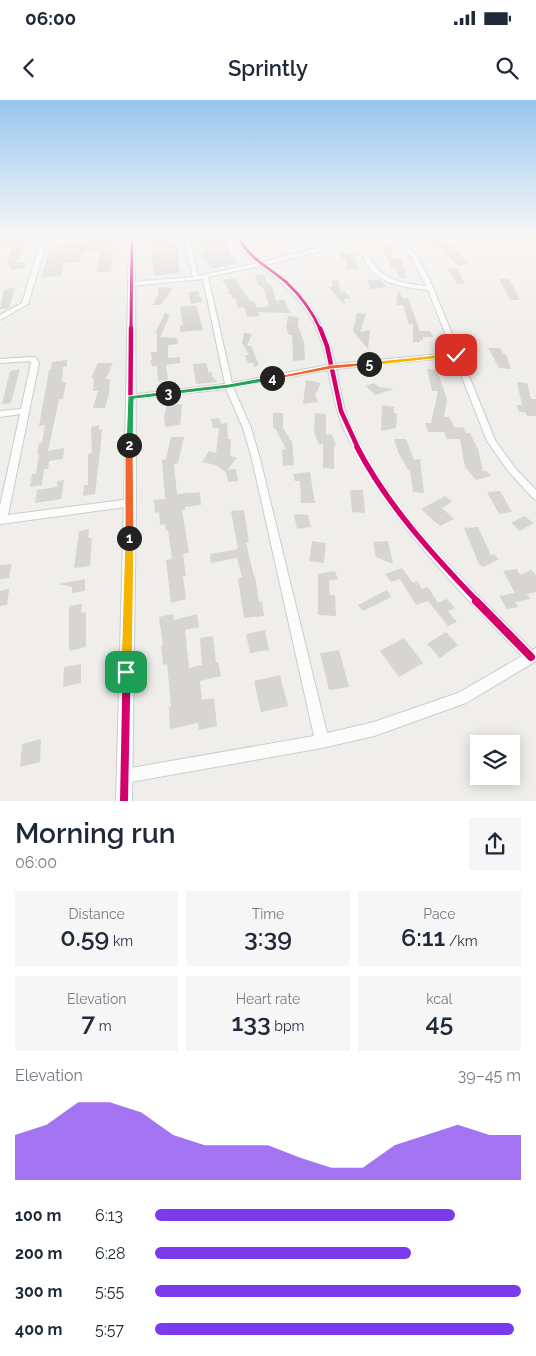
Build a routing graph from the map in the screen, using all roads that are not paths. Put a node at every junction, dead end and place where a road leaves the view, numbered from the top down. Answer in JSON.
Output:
{"nodes":[{"id":1,"x":35,"y":270,"type":"edge"},
{"id":2,"x":132,"y":270,"type":"edge"},
{"id":3,"x":197,"y":270,"type":"edge"},
{"id":4,"x":238,"y":270,"type":"edge"},
{"id":5,"x":268,"y":270,"type":"edge"},
{"id":6,"x":374,"y":270,"type":"edge"},
{"id":7,"x":422,"y":270,"type":"edge"},
{"id":8,"x":200,"y":277,"type":"junction"},
{"id":9,"x":132,"y":284,"type":"junction"},
{"id":10,"x":430,"y":288,"type":"junction"},
{"id":11,"x":0,"y":318,"type":"edge"},
{"id":12,"x":456,"y":355,"type":"junction"},
{"id":13,"x":0,"y":361,"type":"edge"},
{"id":14,"x":331,"y":367,"type":"junction"},
{"id":15,"x":229,"y":386,"type":"junction"},
{"id":16,"x":130,"y":397,"type":"junction"},
{"id":17,"x":26,"y":411,"type":"junction"},
{"id":18,"x":0,"y":414,"type":"edge"},
{"id":19,"x":536,"y":496,"type":"edge"},
{"id":20,"x":130,"y":503,"type":"junction"},
{"id":21,"x":1,"y":520,"type":"edge"},
{"id":22,"x":534,"y":655,"type":"edge"},
{"id":23,"x":322,"y":741,"type":"junction"},
{"id":24,"x":125,"y":776,"type":"junction"},
{"id":25,"x":124,"y":801,"type":"edge"}],
"edges":[{"from":1,"to":11,"type":"street"},
{"from":2,"to":9,"type":"street"},
{"from":3,"to":8,"type":"street"},
{"from":4,"to":8,"type":"street"},
{"from":5,"to":14,"type":"street"},
{"from":6,"to":10,"type":"street"},
{"from":7,"to":10,"type":"street"},
{"from":8,"to":9,"type":"street"},
{"from":8,"to":15,"type":"street"},
{"from":9,"to":16,"type":"street"},
{"from":10,"to":12,"type":"street"},
{"from":12,"to":14,"type":"street"},
{"from":12,"to":19,"type":"street"},
{"from":13,"to":17,"type":"street"},
{"from":14,"to":15,"type":"street"},
{"from":14,"to":22,"type":"street"},
{"from":15,"to":16,"type":"street"},
{"from":15,"to":23,"type":"street"},
{"from":16,"to":20,"type":"street"},
{"from":17,"to":18,"type":"street"},
{"from":17,"to":21,"type":"street"},
{"from":20,"to":21,"type":"street"},
{"from":20,"to":24,"type":"street"},
{"from":22,"to":23,"type":"street"},
{"from":23,"to":24,"type":"street"},
{"from":24,"to":25,"type":"street"}]}
